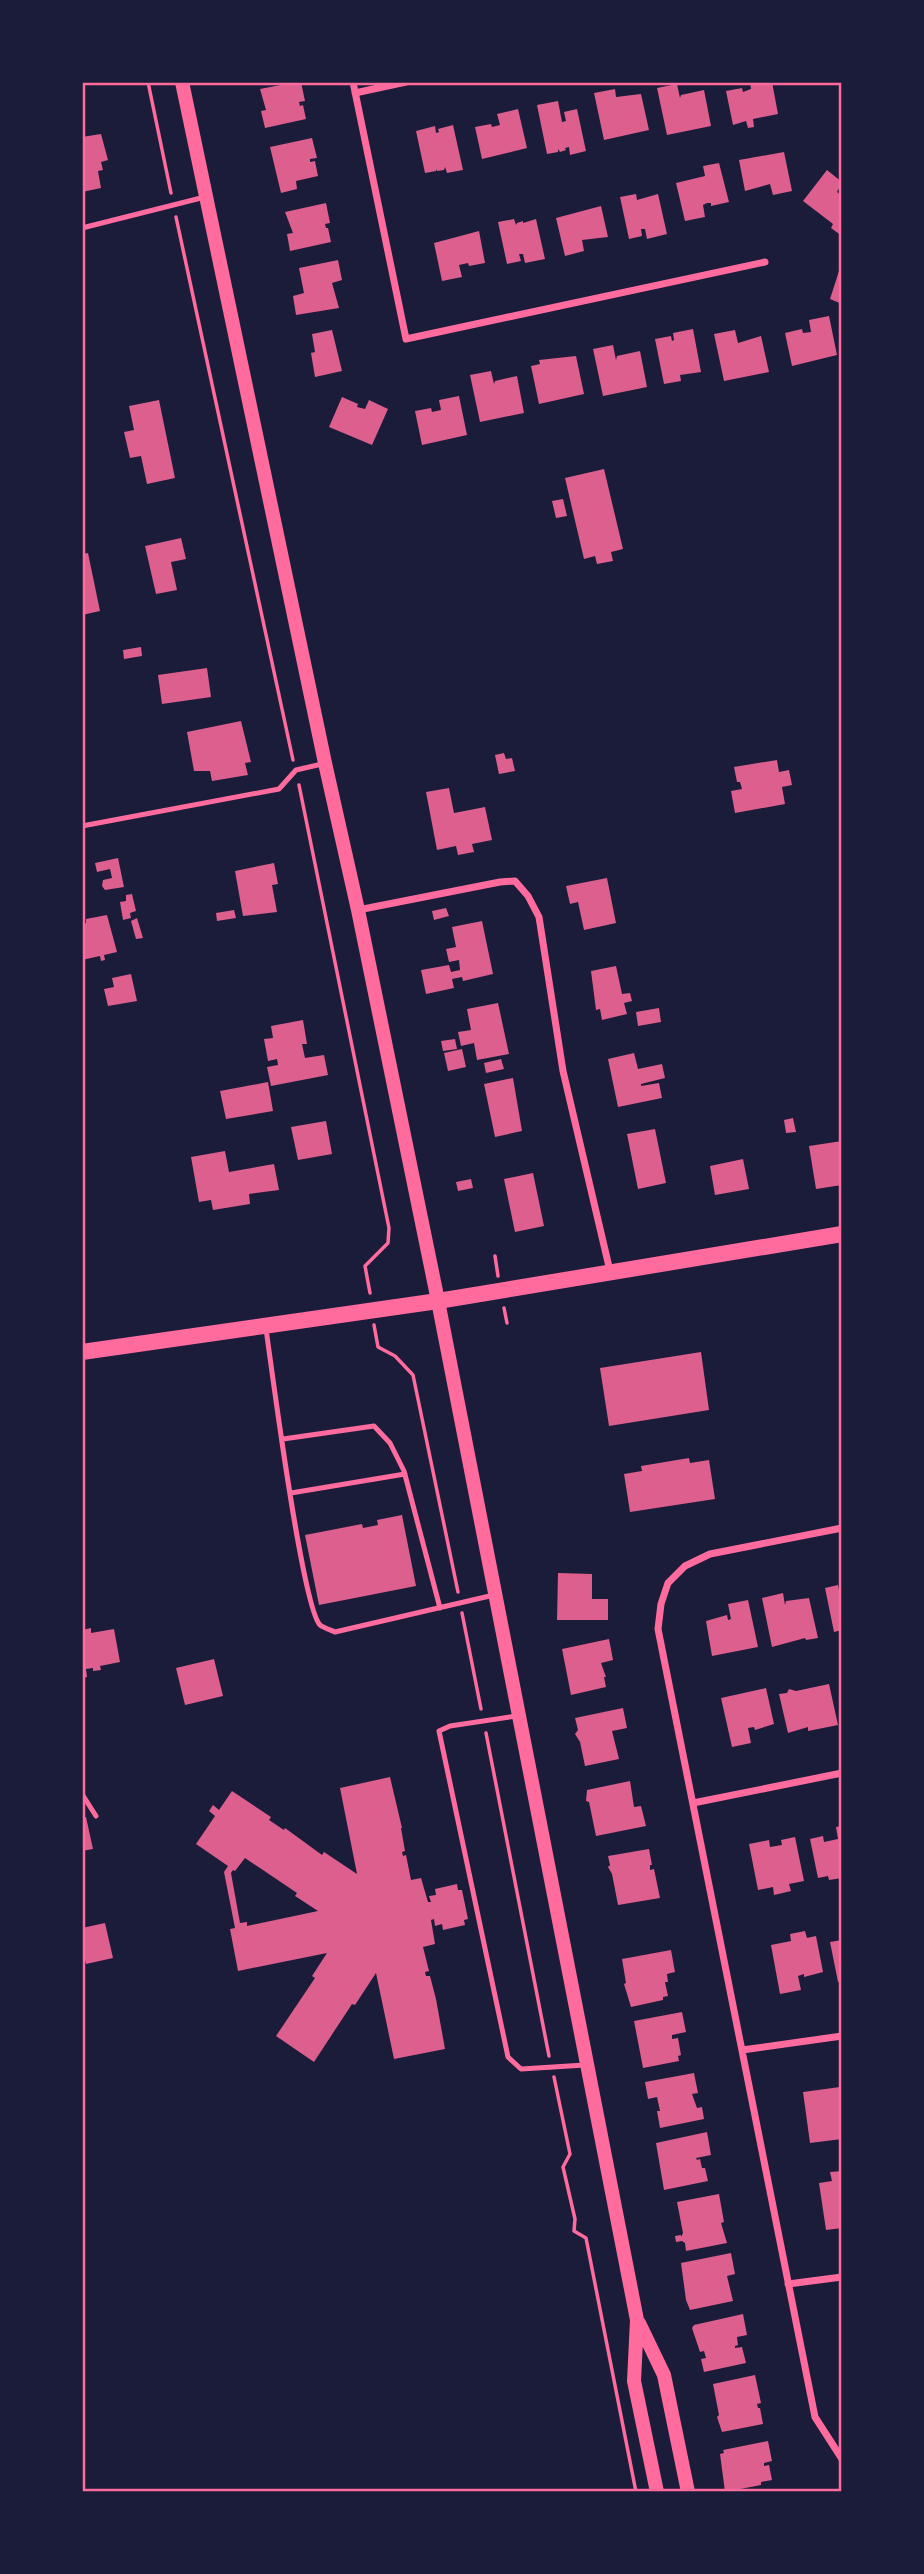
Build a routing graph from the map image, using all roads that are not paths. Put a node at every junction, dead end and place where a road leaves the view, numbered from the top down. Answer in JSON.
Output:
{"nodes":[{"id":1,"x":182,"y":82,"type":"edge"},
{"id":2,"x":353,"y":82,"type":"edge"},
{"id":3,"x":406,"y":82,"type":"edge"},
{"id":4,"x":355,"y":93,"type":"junction"},
{"id":5,"x":206,"y":197,"type":"junction"},
{"id":6,"x":82,"y":228,"type":"edge"},
{"id":7,"x":765,"y":261,"type":"dead end"},
{"id":8,"x":325,"y":764,"type":"junction"},
{"id":9,"x":82,"y":826,"type":"edge"},
{"id":10,"x":358,"y":910,"type":"junction"},
{"id":11,"x":842,"y":1234,"type":"edge"},
{"id":12,"x":610,"y":1272,"type":"junction"},
{"id":13,"x":438,"y":1301,"type":"junction"},
{"id":14,"x":265,"y":1326,"type":"junction"},
{"id":15,"x":82,"y":1352,"type":"edge"},
{"id":16,"x":283,"y":1438,"type":"junction"},
{"id":17,"x":405,"y":1474,"type":"junction"},
{"id":18,"x":291,"y":1493,"type":"junction"},
{"id":19,"x":842,"y":1528,"type":"edge"},
{"id":20,"x":496,"y":1595,"type":"junction"},
{"id":21,"x":440,"y":1608,"type":"junction"},
{"id":22,"x":519,"y":1715,"type":"junction"},
{"id":23,"x":842,"y":1773,"type":"edge"},
{"id":24,"x":82,"y":1794,"type":"edge"},
{"id":25,"x":693,"y":1803,"type":"junction"},
{"id":26,"x":96,"y":1816,"type":"dead end"},
{"id":27,"x":842,"y":2036,"type":"edge"},
{"id":28,"x":742,"y":2050,"type":"junction"},
{"id":29,"x":587,"y":2064,"type":"junction"},
{"id":30,"x":842,"y":2277,"type":"edge"},
{"id":31,"x":788,"y":2284,"type":"junction"},
{"id":32,"x":637,"y":2320,"type":"junction"},
{"id":33,"x":842,"y":2459,"type":"edge"},
{"id":34,"x":657,"y":2492,"type":"edge"},
{"id":35,"x":688,"y":2492,"type":"edge"}],
"edges":[{"from":1,"to":5,"type":"main road"},
{"from":2,"to":4,"type":"street"},
{"from":3,"to":4,"type":"street"},
{"from":4,"to":7,"type":"street"},
{"from":5,"to":6,"type":"lane"},
{"from":5,"to":8,"type":"main road"},
{"from":8,"to":9,"type":"lane"},
{"from":8,"to":10,"type":"main road"},
{"from":10,"to":12,"type":"street"},
{"from":10,"to":13,"type":"main road"},
{"from":11,"to":12,"type":"main road"},
{"from":12,"to":13,"type":"main road"},
{"from":13,"to":14,"type":"main road"},
{"from":13,"to":20,"type":"main road"},
{"from":14,"to":15,"type":"main road"},
{"from":14,"to":16,"type":"lane"},
{"from":16,"to":17,"type":"lane"},
{"from":16,"to":18,"type":"lane"},
{"from":17,"to":18,"type":"lane"},
{"from":17,"to":21,"type":"lane"},
{"from":18,"to":21,"type":"lane"},
{"from":19,"to":25,"type":"street"},
{"from":20,"to":21,"type":"lane"},
{"from":20,"to":22,"type":"main road"},
{"from":22,"to":29,"type":"main road"},
{"from":22,"to":29,"type":"lane"},
{"from":23,"to":25,"type":"street"},
{"from":24,"to":26,"type":"lane"},
{"from":25,"to":28,"type":"street"},
{"from":27,"to":28,"type":"street"},
{"from":28,"to":31,"type":"street"},
{"from":29,"to":32,"type":"main road"},
{"from":30,"to":31,"type":"street"},
{"from":31,"to":33,"type":"street"},
{"from":32,"to":34,"type":"main road"},
{"from":32,"to":35,"type":"main road"}]}
